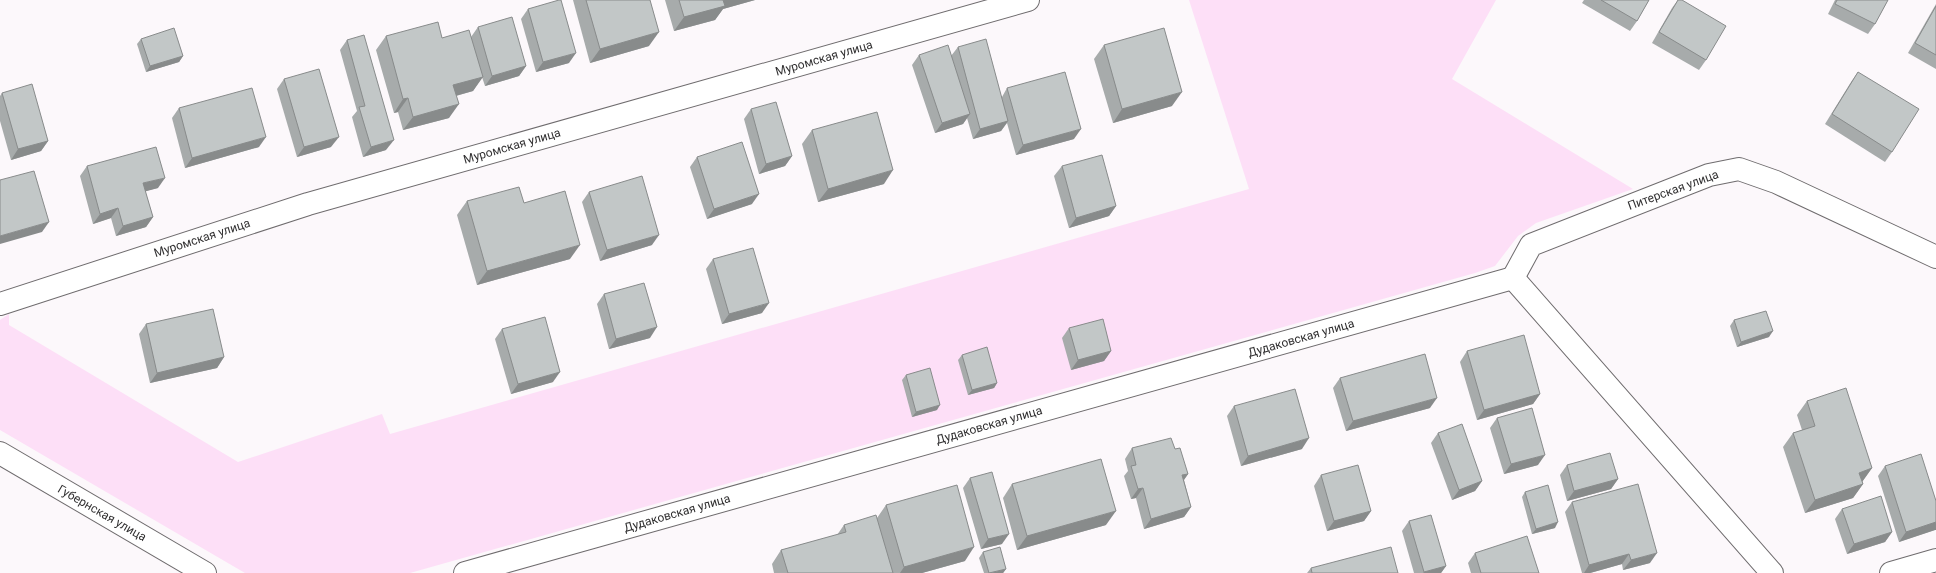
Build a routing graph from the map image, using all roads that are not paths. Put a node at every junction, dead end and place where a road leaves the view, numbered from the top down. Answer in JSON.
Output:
{"nodes":[{"id":1,"x":1028,"y":0,"type":"edge"},
{"id":2,"x":1936,"y":257,"type":"edge"},
{"id":3,"x":1513,"y":278,"type":"junction"},
{"id":4,"x":0,"y":304,"type":"edge"},
{"id":5,"x":0,"y":453,"type":"edge"},
{"id":6,"x":1936,"y":560,"type":"edge"},
{"id":7,"x":205,"y":573,"type":"edge"},
{"id":8,"x":465,"y":573,"type":"edge"},
{"id":9,"x":1772,"y":573,"type":"edge"},
{"id":10,"x":1891,"y":573,"type":"edge"}],
"edges":[{"from":1,"to":4,"type":"street","name":"Муромская улица"},
{"from":2,"to":3,"type":"street","name":"Питерская улица"},
{"from":3,"to":8,"type":"street","name":"Дудаковская улица"},
{"from":3,"to":9,"type":"street"},
{"from":5,"to":7,"type":"street","name":"Губернская улица"},
{"from":6,"to":10,"type":"street"}]}
